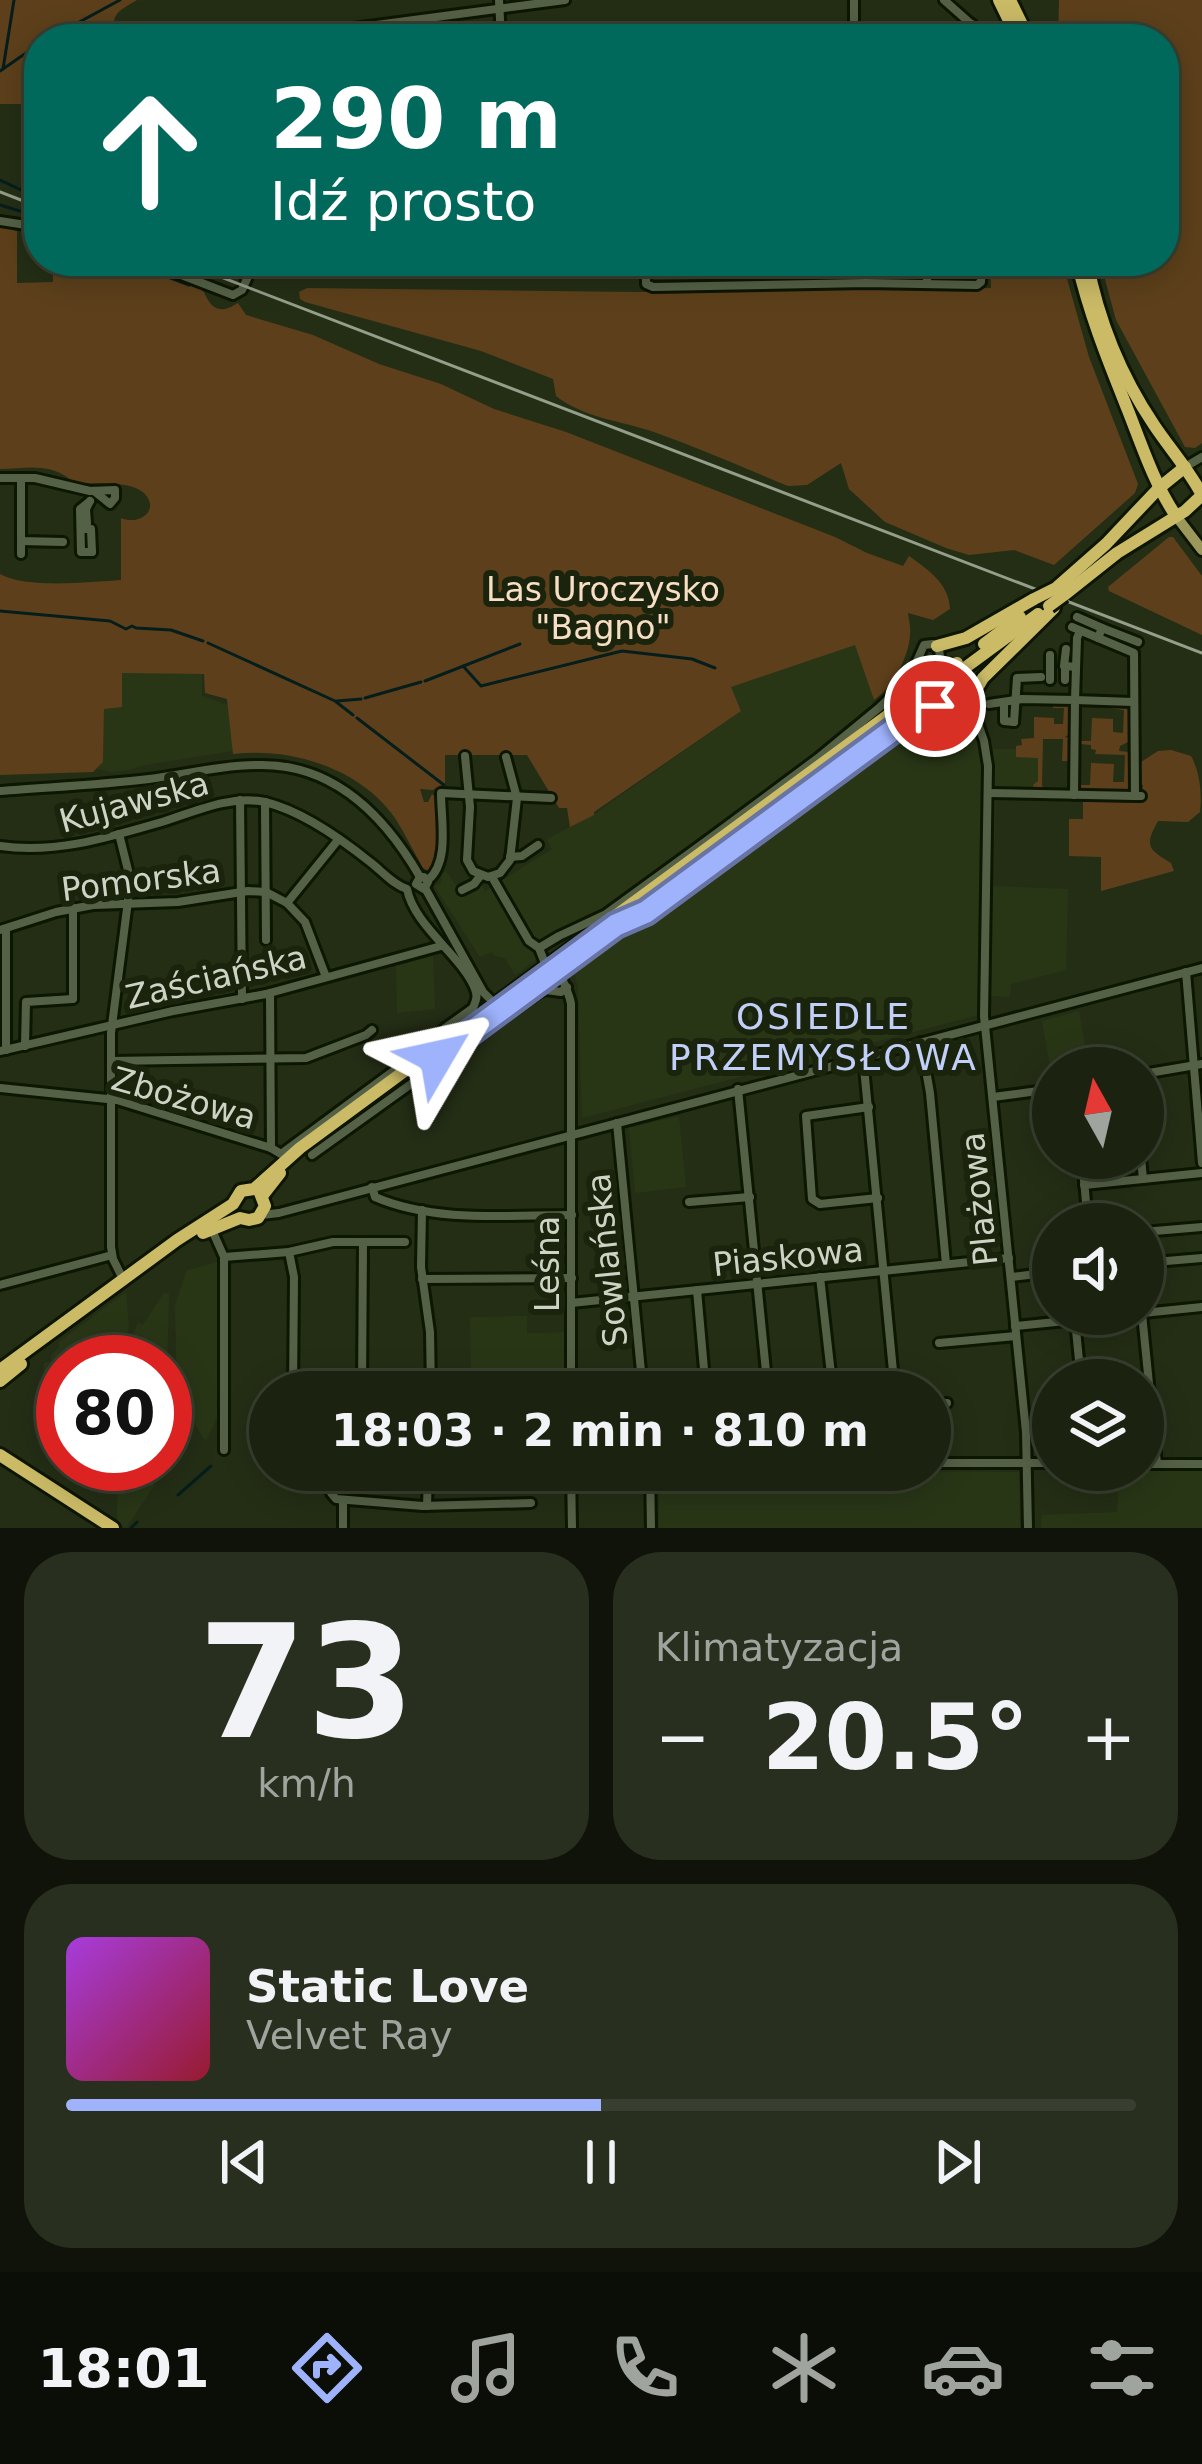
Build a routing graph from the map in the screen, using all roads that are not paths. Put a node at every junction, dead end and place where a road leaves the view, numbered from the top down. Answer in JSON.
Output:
{"nodes":[{"id":1,"x":565,"y":0,"type":"edge"},
{"id":2,"x":944,"y":0,"type":"edge"},
{"id":3,"x":499,"y":5,"type":"edge"},
{"id":4,"x":371,"y":24,"type":"edge"},
{"id":5,"x":972,"y":24,"type":"edge"},
{"id":6,"x":183,"y":276,"type":"edge"},
{"id":7,"x":248,"y":276,"type":"edge"},
{"id":8,"x":647,"y":276,"type":"edge"},
{"id":9,"x":927,"y":276,"type":"edge"},
{"id":10,"x":982,"y":276,"type":"edge"},
{"id":11,"x":1081,"y":276,"type":"edge"},
{"id":12,"x":1091,"y":276,"type":"edge"},
{"id":13,"x":927,"y":284,"type":"junction"},
{"id":14,"x":1202,"y":458,"type":"edge"},
{"id":15,"x":1184,"y":467,"type":"junction"},
{"id":16,"x":0,"y":478,"type":"edge"},
{"id":17,"x":19,"y":485,"type":"junction"},
{"id":18,"x":1159,"y":488,"type":"junction"},
{"id":19,"x":1202,"y":495,"type":"edge"},
{"id":20,"x":25,"y":505,"type":"dead end"},
{"id":21,"x":1176,"y":517,"type":"junction"},
{"id":22,"x":21,"y":541,"type":"junction"},
{"id":23,"x":63,"y":542,"type":"dead end"},
{"id":24,"x":78,"y":542,"type":"dead end"},
{"id":25,"x":1202,"y":550,"type":"edge"},
{"id":26,"x":21,"y":554,"type":"dead end"},
{"id":27,"x":1062,"y":590,"type":"junction"},
{"id":28,"x":1044,"y":604,"type":"junction"},
{"id":29,"x":1100,"y":633,"type":"junction"},
{"id":30,"x":1138,"y":643,"type":"dead end"},
{"id":31,"x":1066,"y":649,"type":"dead end"},
{"id":32,"x":930,"y":658,"type":"junction"},
{"id":33,"x":1060,"y":664,"type":"junction"},
{"id":34,"x":1065,"y":680,"type":"dead end"},
{"id":35,"x":935,"y":685,"type":"junction"},
{"id":36,"x":1009,"y":698,"type":"junction"},
{"id":37,"x":962,"y":700,"type":"junction"},
{"id":38,"x":1075,"y":700,"type":"junction"},
{"id":39,"x":1133,"y":702,"type":"junction"},
{"id":40,"x":989,"y":704,"type":"dead end"},
{"id":41,"x":465,"y":756,"type":"dead end"},
{"id":42,"x":506,"y":757,"type":"dead end"},
{"id":43,"x":0,"y":790,"type":"edge"},
{"id":44,"x":988,"y":793,"type":"junction"},
{"id":45,"x":470,"y":795,"type":"junction"},
{"id":46,"x":1074,"y":795,"type":"junction"},
{"id":47,"x":517,"y":798,"type":"junction"},
{"id":48,"x":551,"y":798,"type":"dead end"},
{"id":49,"x":240,"y":800,"type":"junction"},
{"id":50,"x":265,"y":802,"type":"junction"},
{"id":51,"x":119,"y":834,"type":"junction"},
{"id":52,"x":338,"y":840,"type":"junction"},
{"id":53,"x":538,"y":845,"type":"dead end"},
{"id":54,"x":0,"y":846,"type":"edge"},
{"id":55,"x":510,"y":857,"type":"junction"},
{"id":56,"x":481,"y":875,"type":"junction"},
{"id":57,"x":492,"y":877,"type":"junction"},
{"id":58,"x":419,"y":884,"type":"junction"},
{"id":59,"x":462,"y":890,"type":"dead end"},
{"id":60,"x":241,"y":892,"type":"junction"},
{"id":61,"x":266,"y":892,"type":"junction"},
{"id":62,"x":128,"y":903,"type":"junction"},
{"id":63,"x":287,"y":903,"type":"junction"},
{"id":64,"x":73,"y":908,"type":"junction"},
{"id":65,"x":616,"y":925,"type":"junction"},
{"id":66,"x":3,"y":930,"type":"edge"},
{"id":67,"x":266,"y":940,"type":"dead end"},
{"id":68,"x":441,"y":946,"type":"junction"},
{"id":69,"x":539,"y":948,"type":"junction"},
{"id":70,"x":1202,"y":968,"type":"edge"},
{"id":71,"x":554,"y":971,"type":"junction"},
{"id":72,"x":1186,"y":972,"type":"junction"},
{"id":73,"x":326,"y":977,"type":"junction"},
{"id":74,"x":567,"y":987,"type":"junction"},
{"id":75,"x":270,"y":993,"type":"junction"},
{"id":76,"x":242,"y":999,"type":"junction"},
{"id":77,"x":497,"y":1007,"type":"junction"},
{"id":78,"x":112,"y":1025,"type":"junction"},
{"id":79,"x":985,"y":1026,"type":"junction"},
{"id":80,"x":372,"y":1030,"type":"dead end"},
{"id":81,"x":921,"y":1042,"type":"junction"},
{"id":82,"x":25,"y":1046,"type":"junction"},
{"id":83,"x":3,"y":1050,"type":"edge"},
{"id":84,"x":863,"y":1057,"type":"junction"},
{"id":85,"x":270,"y":1060,"type":"junction"},
{"id":86,"x":111,"y":1061,"type":"junction"},
{"id":87,"x":1198,"y":1064,"type":"edge"},
{"id":88,"x":1164,"y":1070,"type":"edge"},
{"id":89,"x":0,"y":1088,"type":"edge"},
{"id":90,"x":738,"y":1090,"type":"junction"},
{"id":91,"x":1032,"y":1091,"type":"edge"},
{"id":92,"x":993,"y":1096,"type":"junction"},
{"id":93,"x":111,"y":1099,"type":"junction"},
{"id":94,"x":869,"y":1107,"type":"junction"},
{"id":95,"x":616,"y":1124,"type":"junction"},
{"id":96,"x":571,"y":1135,"type":"junction"},
{"id":97,"x":271,"y":1148,"type":"junction"},
{"id":98,"x":281,"y":1154,"type":"joint"},
{"id":99,"x":312,"y":1155,"type":"dead end"},
{"id":100,"x":1202,"y":1163,"type":"edge"},
{"id":101,"x":1202,"y":1173,"type":"edge"},
{"id":102,"x":1164,"y":1177,"type":"edge"},
{"id":103,"x":1084,"y":1179,"type":"edge"},
{"id":104,"x":1143,"y":1179,"type":"edge"},
{"id":105,"x":1084,"y":1185,"type":"junction"},
{"id":106,"x":371,"y":1187,"type":"junction"},
{"id":107,"x":750,"y":1197,"type":"junction"},
{"id":108,"x":878,"y":1198,"type":"junction"},
{"id":109,"x":261,"y":1201,"type":"junction"},
{"id":110,"x":689,"y":1202,"type":"dead end"},
{"id":111,"x":1086,"y":1203,"type":"edge"},
{"id":112,"x":233,"y":1204,"type":"junction"},
{"id":113,"x":422,"y":1210,"type":"junction"},
{"id":114,"x":572,"y":1215,"type":"junction"},
{"id":115,"x":240,"y":1218,"type":"junction"},
{"id":116,"x":1202,"y":1227,"type":"edge"},
{"id":117,"x":211,"y":1229,"type":"junction"},
{"id":118,"x":1164,"y":1230,"type":"edge"},
{"id":119,"x":363,"y":1242,"type":"junction"},
{"id":120,"x":405,"y":1242,"type":"dead end"},
{"id":121,"x":289,"y":1252,"type":"junction"},
{"id":122,"x":112,"y":1255,"type":"junction"},
{"id":123,"x":224,"y":1257,"type":"junction"},
{"id":124,"x":1009,"y":1258,"type":"junction"},
{"id":125,"x":1202,"y":1258,"type":"edge"},
{"id":126,"x":1164,"y":1261,"type":"edge"},
{"id":127,"x":946,"y":1264,"type":"junction"},
{"id":128,"x":884,"y":1271,"type":"junction"},
{"id":129,"x":1032,"y":1274,"type":"edge"},
{"id":130,"x":1011,"y":1276,"type":"junction"},
{"id":131,"x":820,"y":1277,"type":"junction"},
{"id":132,"x":572,"y":1278,"type":"junction"},
{"id":133,"x":123,"y":1279,"type":"junction"},
{"id":134,"x":422,"y":1279,"type":"junction"},
{"id":135,"x":758,"y":1284,"type":"junction"},
{"id":136,"x":0,"y":1285,"type":"edge"},
{"id":137,"x":697,"y":1290,"type":"junction"},
{"id":138,"x":634,"y":1297,"type":"junction"},
{"id":139,"x":572,"y":1303,"type":"junction"},
{"id":140,"x":1202,"y":1307,"type":"edge"},
{"id":141,"x":1164,"y":1311,"type":"edge"},
{"id":142,"x":1032,"y":1328,"type":"edge"},
{"id":143,"x":1016,"y":1331,"type":"junction"},
{"id":144,"x":939,"y":1343,"type":"dead end"},
{"id":145,"x":0,"y":1370,"type":"edge"},
{"id":146,"x":293,"y":1371,"type":"edge"},
{"id":147,"x":362,"y":1371,"type":"edge"},
{"id":148,"x":430,"y":1371,"type":"edge"},
{"id":149,"x":572,"y":1371,"type":"edge"},
{"id":150,"x":642,"y":1371,"type":"edge"},
{"id":151,"x":704,"y":1371,"type":"edge"},
{"id":152,"x":766,"y":1371,"type":"edge"},
{"id":153,"x":831,"y":1371,"type":"edge"},
{"id":154,"x":894,"y":1371,"type":"edge"},
{"id":155,"x":0,"y":1381,"type":"edge"},
{"id":156,"x":224,"y":1450,"type":"dead end"},
{"id":157,"x":0,"y":1458,"type":"edge"},
{"id":158,"x":951,"y":1462,"type":"edge"},
{"id":159,"x":1027,"y":1462,"type":"junction"},
{"id":160,"x":1032,"y":1462,"type":"edge"},
{"id":161,"x":1164,"y":1464,"type":"edge"},
{"id":162,"x":1202,"y":1464,"type":"edge"},
{"id":163,"x":332,"y":1491,"type":"edge"},
{"id":164,"x":427,"y":1491,"type":"edge"},
{"id":165,"x":571,"y":1491,"type":"edge"},
{"id":166,"x":650,"y":1491,"type":"edge"},
{"id":167,"x":343,"y":1500,"type":"junction"},
{"id":168,"x":531,"y":1503,"type":"dead end"},
{"id":169,"x":427,"y":1506,"type":"junction"},
{"id":170,"x":113,"y":1528,"type":"edge"},
{"id":171,"x":343,"y":1528,"type":"edge"},
{"id":172,"x":572,"y":1528,"type":"edge"},
{"id":173,"x":651,"y":1528,"type":"edge"},
{"id":174,"x":1028,"y":1528,"type":"edge"}],
"edges":[{"from":1,"to":3,"type":"street"},
{"from":2,"to":5,"type":"street"},
{"from":3,"to":4,"type":"street"},
{"from":6,"to":7,"type":"street"},
{"from":8,"to":13,"type":"street"},
{"from":9,"to":13,"type":"street"},
{"from":10,"to":13,"type":"street"},
{"from":11,"to":18,"type":"highway"},
{"from":12,"to":15,"type":"highway"},
{"from":14,"to":15,"type":"street"},
{"from":15,"to":18,"type":"highway"},
{"from":15,"to":19,"type":"highway"},
{"from":16,"to":17,"type":"street"},
{"from":17,"to":20,"type":"street"},
{"from":17,"to":22,"type":"street"},
{"from":17,"to":24,"type":"street"},
{"from":18,"to":21,"type":"highway"},
{"from":18,"to":27,"type":"highway"},
{"from":19,"to":21,"type":"highway"},
{"from":21,"to":25,"type":"main road"},
{"from":21,"to":27,"type":"highway"},
{"from":22,"to":23,"type":"street"},
{"from":22,"to":26,"type":"street"},
{"from":27,"to":28,"type":"highway","bridge":true},
{"from":28,"to":32,"type":"highway"},
{"from":28,"to":35,"type":"highway","bridge":true},
{"from":28,"to":37,"type":"highway"},
{"from":29,"to":30,"type":"street"},
{"from":29,"to":33,"type":"street"},
{"from":29,"to":39,"type":"street"},
{"from":31,"to":33,"type":"street"},
{"from":32,"to":37,"type":"street","name":"Plażowa"},
{"from":32,"to":69,"type":"street"},
{"from":33,"to":34,"type":"street"},
{"from":33,"to":36,"type":"street"},
{"from":33,"to":38,"type":"street"},
{"from":35,"to":65,"type":"highway"},
{"from":35,"to":71,"type":"highway"},
{"from":36,"to":38,"type":"street"},
{"from":36,"to":40,"type":"street"},
{"from":37,"to":44,"type":"street","name":"Plażowa"},
{"from":37,"to":65,"type":"street"},
{"from":38,"to":39,"type":"street"},
{"from":38,"to":46,"type":"street"},
{"from":39,"to":46,"type":"street"},
{"from":41,"to":45,"type":"street"},
{"from":42,"to":47,"type":"street"},
{"from":43,"to":58,"type":"street"},
{"from":44,"to":46,"type":"street"},
{"from":44,"to":79,"type":"street","name":"Plażowa"},
{"from":45,"to":47,"type":"street"},
{"from":45,"to":56,"type":"street"},
{"from":45,"to":58,"type":"street"},
{"from":47,"to":48,"type":"street"},
{"from":47,"to":55,"type":"street"},
{"from":49,"to":50,"type":"street","name":"Kujawska"},
{"from":49,"to":51,"type":"street","name":"Kujawska"},
{"from":49,"to":60,"type":"street"},
{"from":50,"to":52,"type":"street","name":"Kujawska"},
{"from":50,"to":61,"type":"street"},
{"from":51,"to":54,"type":"street","name":"Kujawska"},
{"from":51,"to":62,"type":"street"},
{"from":52,"to":58,"type":"street","name":"Kujawska"},
{"from":52,"to":63,"type":"street"},
{"from":53,"to":55,"type":"street"},
{"from":55,"to":57,"type":"street"},
{"from":56,"to":57,"type":"street"},
{"from":56,"to":59,"type":"street"},
{"from":57,"to":69,"type":"street"},
{"from":58,"to":68,"type":"street","name":"Kujawska"},
{"from":58,"to":77,"type":"street"},
{"from":60,"to":61,"type":"street","name":"Pomorska"},
{"from":60,"to":62,"type":"street","name":"Pomorska"},
{"from":60,"to":76,"type":"street"},
{"from":61,"to":63,"type":"street","name":"Pomorska"},
{"from":61,"to":67,"type":"street"},
{"from":62,"to":64,"type":"street","name":"Pomorska"},
{"from":62,"to":78,"type":"street"},
{"from":63,"to":73,"type":"street"},
{"from":64,"to":66,"type":"street","name":"Pomorska"},
{"from":64,"to":82,"type":"street"},
{"from":65,"to":71,"type":"highway"},
{"from":66,"to":83,"type":"street"},
{"from":68,"to":73,"type":"street","name":"Zaściańska"},
{"from":68,"to":98,"type":"street","name":"Kujawska"},
{"from":69,"to":71,"type":"street"},
{"from":70,"to":72,"type":"street"},
{"from":71,"to":74,"type":"street"},
{"from":71,"to":77,"type":"highway"},
{"from":72,"to":79,"type":"street"},
{"from":72,"to":87,"type":"street"},
{"from":73,"to":75,"type":"street","name":"Zaściańska"},
{"from":74,"to":96,"type":"street","name":"Leśna"},
{"from":74,"to":99,"type":"street"},
{"from":75,"to":76,"type":"street","name":"Zaściańska"},
{"from":75,"to":85,"type":"street"},
{"from":76,"to":78,"type":"street","name":"Zaściańska"},
{"from":77,"to":109,"type":"highway"},
{"from":78,"to":82,"type":"street","name":"Zaściańska"},
{"from":78,"to":86,"type":"street"},
{"from":79,"to":81,"type":"street"},
{"from":79,"to":92,"type":"street","name":"Plażowa"},
{"from":80,"to":85,"type":"street"},
{"from":81,"to":84,"type":"street"},
{"from":81,"to":127,"type":"street"},
{"from":82,"to":83,"type":"street","name":"Zaściańska"},
{"from":84,"to":90,"type":"street"},
{"from":84,"to":94,"type":"street"},
{"from":85,"to":86,"type":"street"},
{"from":85,"to":97,"type":"street"},
{"from":86,"to":93,"type":"street"},
{"from":87,"to":88,"type":"street"},
{"from":87,"to":100,"type":"street"},
{"from":89,"to":93,"type":"street","name":"Zbożowa"},
{"from":90,"to":95,"type":"street"},
{"from":90,"to":107,"type":"street"},
{"from":91,"to":92,"type":"street"},
{"from":92,"to":124,"type":"street","name":"Plażowa"},
{"from":93,"to":97,"type":"street","name":"Zbożowa"},
{"from":93,"to":122,"type":"street"},
{"from":94,"to":108,"type":"street"},
{"from":94,"to":108,"type":"street"},
{"from":95,"to":96,"type":"street"},
{"from":95,"to":138,"type":"street","name":"Sowlańska"},
{"from":96,"to":106,"type":"street"},
{"from":96,"to":114,"type":"street","name":"Leśna"},
{"from":97,"to":98,"type":"street","name":"Zbożowa"},
{"from":101,"to":102,"type":"street"},
{"from":103,"to":105,"type":"street"},
{"from":104,"to":105,"type":"street"},
{"from":105,"to":111,"type":"street"},
{"from":106,"to":109,"type":"street"},
{"from":106,"to":113,"type":"street"},
{"from":107,"to":110,"type":"street"},
{"from":107,"to":135,"type":"street"},
{"from":108,"to":128,"type":"street"},
{"from":109,"to":112,"type":"highway"},
{"from":109,"to":115,"type":"highway"},
{"from":112,"to":115,"type":"highway"},
{"from":112,"to":133,"type":"highway"},
{"from":113,"to":114,"type":"street"},
{"from":113,"to":134,"type":"street"},
{"from":114,"to":132,"type":"street","name":"Leśna"},
{"from":115,"to":117,"type":"highway"},
{"from":116,"to":118,"type":"street"},
{"from":117,"to":123,"type":"street"},
{"from":117,"to":155,"type":"highway"},
{"from":119,"to":120,"type":"street"},
{"from":119,"to":121,"type":"street"},
{"from":119,"to":147,"type":"street"},
{"from":121,"to":123,"type":"street"},
{"from":121,"to":146,"type":"street"},
{"from":122,"to":133,"type":"street"},
{"from":122,"to":136,"type":"street"},
{"from":123,"to":156,"type":"street"},
{"from":124,"to":127,"type":"street","name":"Piaskowa"},
{"from":124,"to":130,"type":"street","name":"Plażowa"},
{"from":125,"to":126,"type":"street"},
{"from":127,"to":128,"type":"street","name":"Piaskowa"},
{"from":128,"to":131,"type":"street","name":"Piaskowa"},
{"from":128,"to":154,"type":"street"},
{"from":129,"to":130,"type":"street"},
{"from":130,"to":143,"type":"street","name":"Plażowa"},
{"from":131,"to":135,"type":"street","name":"Piaskowa"},
{"from":131,"to":153,"type":"street"},
{"from":132,"to":134,"type":"street"},
{"from":132,"to":139,"type":"street","name":"Leśna"},
{"from":133,"to":145,"type":"highway"},
{"from":134,"to":148,"type":"street"},
{"from":135,"to":137,"type":"street","name":"Piaskowa"},
{"from":135,"to":152,"type":"street"},
{"from":137,"to":138,"type":"street","name":"Piaskowa"},
{"from":137,"to":151,"type":"street"},
{"from":138,"to":139,"type":"street","name":"Piaskowa"},
{"from":138,"to":150,"type":"street","name":"Sowlańska"},
{"from":139,"to":149,"type":"street","name":"Leśna"},
{"from":140,"to":141,"type":"street"},
{"from":142,"to":143,"type":"street"},
{"from":143,"to":144,"type":"street"},
{"from":143,"to":159,"type":"street","name":"Plażowa"},
{"from":157,"to":170,"type":"highway"},
{"from":158,"to":159,"type":"street"},
{"from":159,"to":160,"type":"street"},
{"from":159,"to":174,"type":"street","name":"Plażowa"},
{"from":161,"to":162,"type":"street"},
{"from":163,"to":167,"type":"street"},
{"from":164,"to":169,"type":"street"},
{"from":165,"to":172,"type":"street"},
{"from":166,"to":173,"type":"street"},
{"from":167,"to":169,"type":"street"},
{"from":167,"to":171,"type":"street"},
{"from":168,"to":169,"type":"street"}]}
